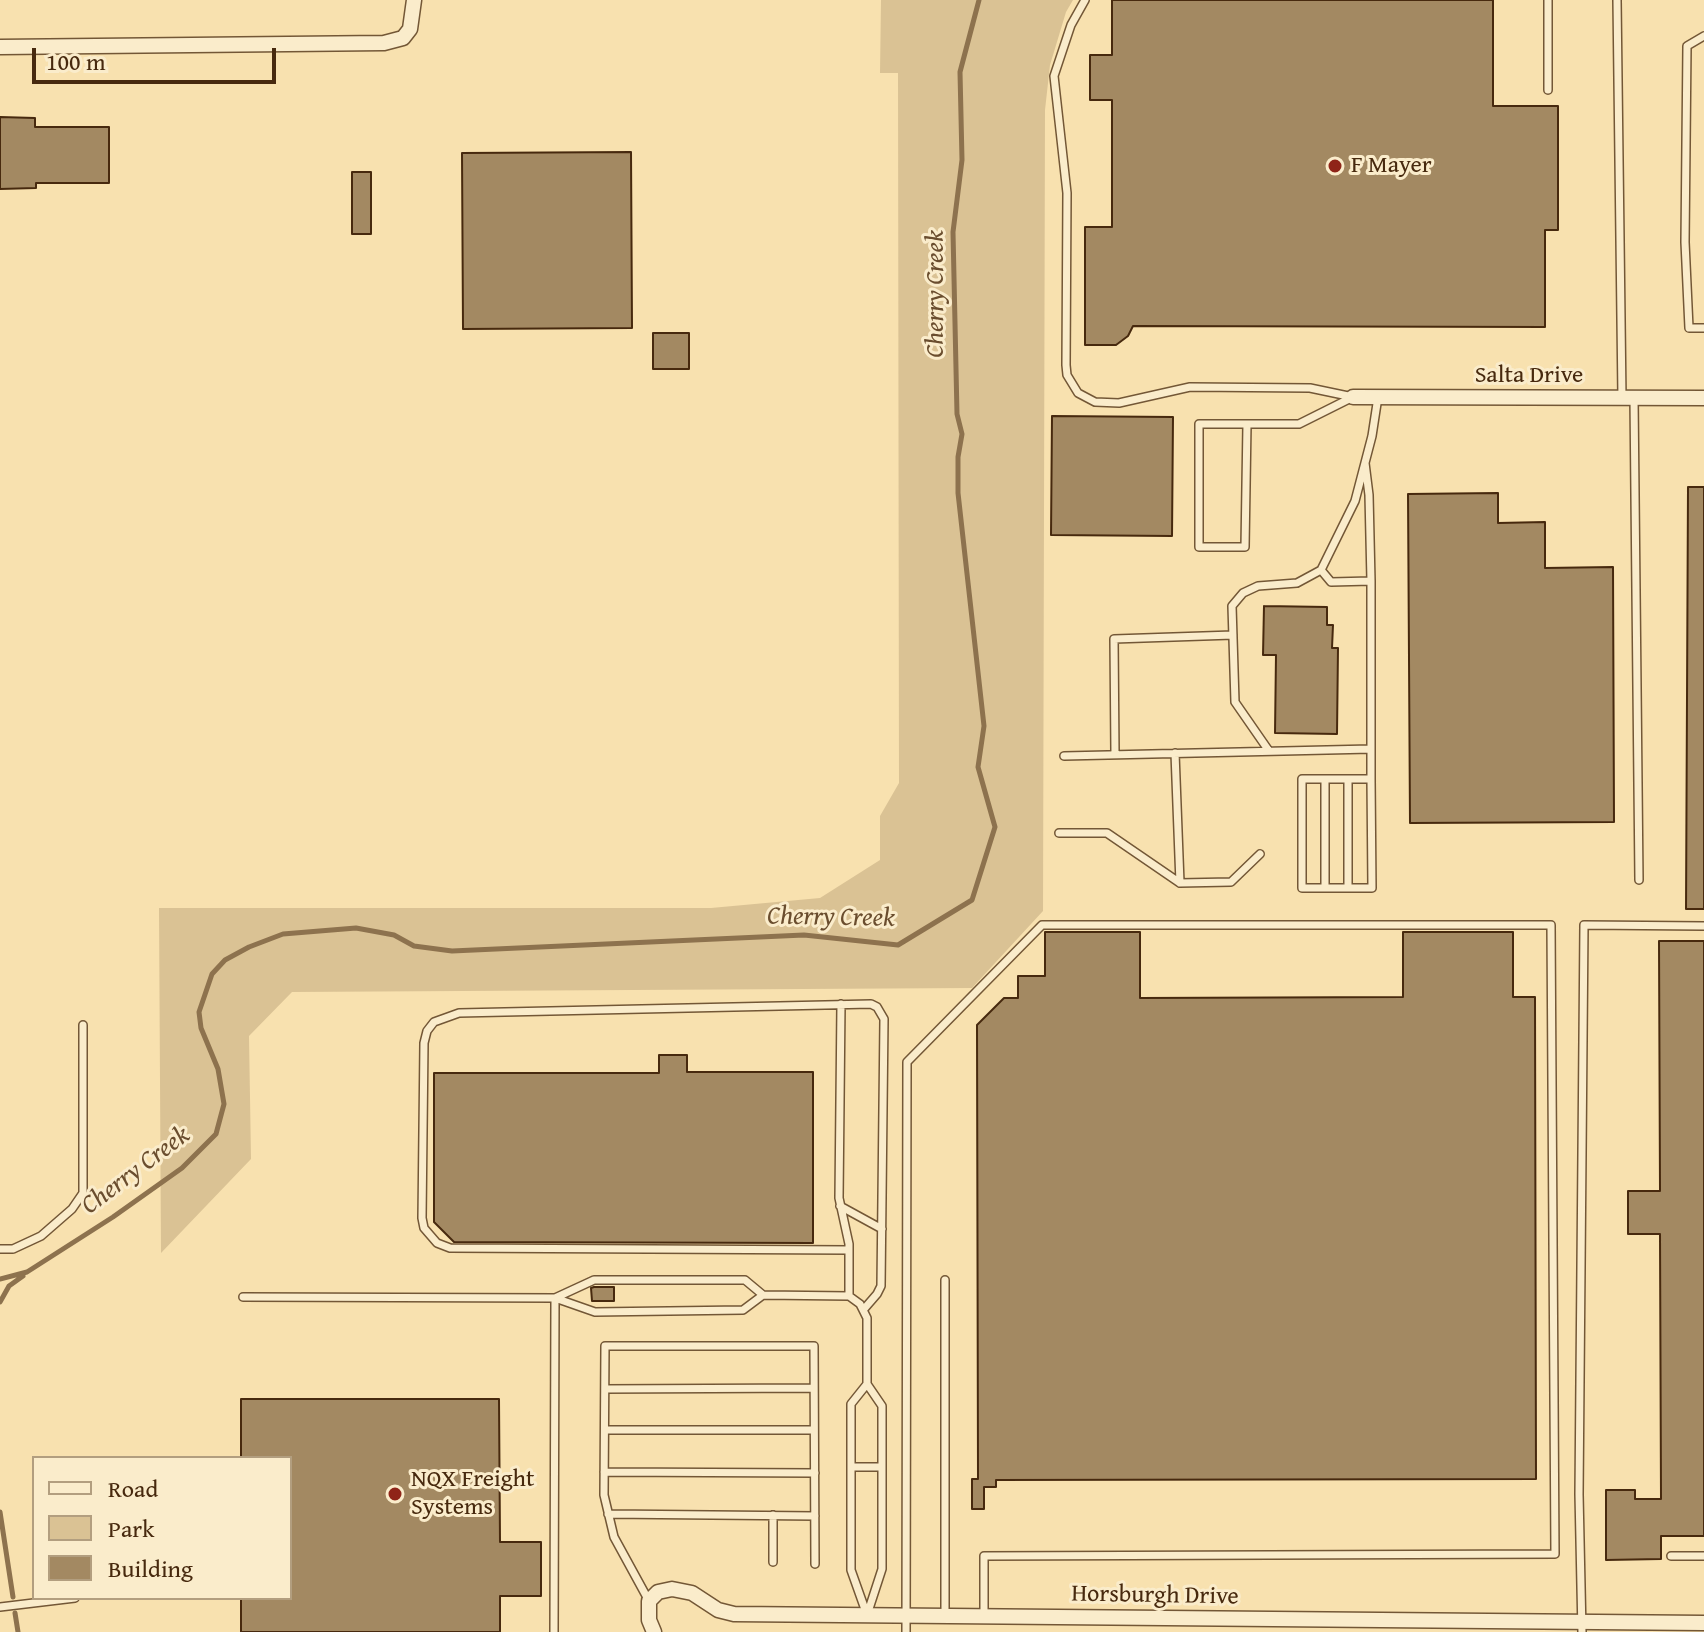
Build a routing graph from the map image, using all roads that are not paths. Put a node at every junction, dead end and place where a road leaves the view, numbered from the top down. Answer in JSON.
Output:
{"nodes":[{"id":1,"x":414,"y":0,"type":"edge"},
{"id":2,"x":1085,"y":0,"type":"edge"},
{"id":3,"x":1548,"y":0,"type":"edge"},
{"id":4,"x":1617,"y":0,"type":"edge"},
{"id":5,"x":1704,"y":36,"type":"edge"},
{"id":6,"x":0,"y":47,"type":"edge"},
{"id":7,"x":1548,"y":90,"type":"dead end"},
{"id":8,"x":1704,"y":328,"type":"edge"},
{"id":9,"x":1353,"y":397,"type":"junction"},
{"id":10,"x":1378,"y":397,"type":"junction"},
{"id":11,"x":1628,"y":398,"type":"junction"},
{"id":12,"x":1704,"y":398,"type":"edge"},
{"id":13,"x":1247,"y":424,"type":"junction"},
{"id":14,"x":1365,"y":463,"type":"junction"},
{"id":15,"x":1321,"y":570,"type":"junction"},
{"id":16,"x":1371,"y":581,"type":"junction"},
{"id":17,"x":1233,"y":635,"type":"junction"},
{"id":18,"x":1371,"y":749,"type":"junction"},
{"id":19,"x":1269,"y":751,"type":"junction"},
{"id":20,"x":1175,"y":753,"type":"junction"},
{"id":21,"x":1115,"y":754,"type":"junction"},
{"id":22,"x":1064,"y":756,"type":"dead end"},
{"id":23,"x":1325,"y":779,"type":"junction"},
{"id":24,"x":1348,"y":779,"type":"junction"},
{"id":25,"x":1371,"y":779,"type":"junction"},
{"id":26,"x":1059,"y":833,"type":"dead end"},
{"id":27,"x":1260,"y":854,"type":"dead end"},
{"id":28,"x":1639,"y":880,"type":"dead end"},
{"id":29,"x":1180,"y":883,"type":"junction"},
{"id":30,"x":1325,"y":888,"type":"junction"},
{"id":31,"x":1348,"y":888,"type":"junction"},
{"id":32,"x":1704,"y":926,"type":"edge"},
{"id":33,"x":841,"y":1004,"type":"junction"},
{"id":34,"x":83,"y":1025,"type":"dead end"},
{"id":35,"x":840,"y":1206,"type":"junction"},
{"id":36,"x":882,"y":1229,"type":"junction"},
{"id":37,"x":0,"y":1249,"type":"edge"},
{"id":38,"x":849,"y":1250,"type":"junction"},
{"id":39,"x":945,"y":1280,"type":"dead end"},
{"id":40,"x":763,"y":1295,"type":"junction"},
{"id":41,"x":849,"y":1296,"type":"junction"},
{"id":42,"x":243,"y":1297,"type":"dead end"},
{"id":43,"x":555,"y":1298,"type":"junction"},
{"id":44,"x":864,"y":1309,"type":"junction"},
{"id":45,"x":867,"y":1384,"type":"junction"},
{"id":46,"x":814,"y":1388,"type":"junction"},
{"id":47,"x":605,"y":1389,"type":"junction"},
{"id":48,"x":605,"y":1430,"type":"junction"},
{"id":49,"x":814,"y":1430,"type":"junction"},
{"id":50,"x":851,"y":1467,"type":"junction"},
{"id":51,"x":882,"y":1467,"type":"junction"},
{"id":52,"x":604,"y":1472,"type":"junction"},
{"id":53,"x":815,"y":1473,"type":"junction"},
{"id":54,"x":608,"y":1514,"type":"junction"},
{"id":55,"x":773,"y":1515,"type":"junction"},
{"id":56,"x":815,"y":1516,"type":"junction"},
{"id":57,"x":1671,"y":1556,"type":"dead end"},
{"id":58,"x":1704,"y":1556,"type":"edge"},
{"id":59,"x":773,"y":1562,"type":"dead end"},
{"id":60,"x":815,"y":1564,"type":"dead end"},
{"id":61,"x":58,"y":1600,"type":"edge"},
{"id":62,"x":649,"y":1601,"type":"junction"},
{"id":63,"x":0,"y":1607,"type":"edge"},
{"id":64,"x":867,"y":1615,"type":"junction"},
{"id":65,"x":905,"y":1616,"type":"junction"},
{"id":66,"x":945,"y":1616,"type":"junction"},
{"id":67,"x":984,"y":1616,"type":"junction"},
{"id":68,"x":1704,"y":1623,"type":"edge"},
{"id":69,"x":1450,"y":1626,"type":"edge"},
{"id":70,"x":1582,"y":1627,"type":"edge"},
{"id":71,"x":554,"y":1632,"type":"edge"},
{"id":72,"x":654,"y":1632,"type":"edge"},
{"id":73,"x":868,"y":1632,"type":"edge"},
{"id":74,"x":906,"y":1632,"type":"edge"}],
"edges":[{"from":1,"to":6,"type":"street"},
{"from":2,"to":9,"type":"lane"},
{"from":3,"to":7,"type":"lane"},
{"from":4,"to":11,"type":"lane"},
{"from":5,"to":8,"type":"lane"},
{"from":9,"to":10,"type":"street","name":"Salta Drive"},
{"from":9,"to":13,"type":"lane"},
{"from":10,"to":11,"type":"street","name":"Salta Drive"},
{"from":10,"to":14,"type":"lane"},
{"from":11,"to":12,"type":"street","name":"Salta Drive"},
{"from":11,"to":28,"type":"lane"},
{"from":13,"to":13,"type":"lane"},
{"from":14,"to":15,"type":"lane"},
{"from":14,"to":16,"type":"lane"},
{"from":15,"to":16,"type":"lane"},
{"from":15,"to":17,"type":"lane"},
{"from":16,"to":18,"type":"lane"},
{"from":17,"to":19,"type":"lane"},
{"from":17,"to":21,"type":"lane"},
{"from":18,"to":19,"type":"lane"},
{"from":18,"to":25,"type":"lane"},
{"from":19,"to":20,"type":"lane"},
{"from":20,"to":21,"type":"lane"},
{"from":20,"to":29,"type":"lane"},
{"from":21,"to":22,"type":"lane"},
{"from":23,"to":24,"type":"lane"},
{"from":23,"to":30,"type":"lane"},
{"from":23,"to":30,"type":"lane"},
{"from":24,"to":25,"type":"lane"},
{"from":24,"to":31,"type":"lane"},
{"from":25,"to":31,"type":"lane"},
{"from":26,"to":29,"type":"lane"},
{"from":27,"to":29,"type":"lane"},
{"from":30,"to":31,"type":"lane"},
{"from":32,"to":70,"type":"lane"},
{"from":33,"to":35,"type":"lane"},
{"from":33,"to":36,"type":"lane"},
{"from":33,"to":38,"type":"lane"},
{"from":34,"to":37,"type":"lane"},
{"from":35,"to":36,"type":"lane"},
{"from":35,"to":38,"type":"lane"},
{"from":36,"to":44,"type":"lane"},
{"from":38,"to":41,"type":"lane"},
{"from":39,"to":66,"type":"lane"},
{"from":40,"to":41,"type":"lane"},
{"from":40,"to":43,"type":"lane"},
{"from":40,"to":43,"type":"lane"},
{"from":41,"to":44,"type":"lane"},
{"from":42,"to":43,"type":"lane"},
{"from":43,"to":71,"type":"lane"},
{"from":44,"to":45,"type":"lane"},
{"from":45,"to":50,"type":"lane"},
{"from":45,"to":51,"type":"lane"},
{"from":46,"to":47,"type":"lane"},
{"from":46,"to":47,"type":"lane"},
{"from":46,"to":49,"type":"lane"},
{"from":47,"to":48,"type":"lane"},
{"from":48,"to":49,"type":"lane"},
{"from":48,"to":52,"type":"lane"},
{"from":49,"to":53,"type":"lane"},
{"from":50,"to":51,"type":"lane"},
{"from":50,"to":64,"type":"lane"},
{"from":51,"to":64,"type":"lane"},
{"from":52,"to":53,"type":"lane"},
{"from":52,"to":54,"type":"lane"},
{"from":53,"to":56,"type":"lane"},
{"from":54,"to":55,"type":"lane"},
{"from":54,"to":62,"type":"lane"},
{"from":55,"to":56,"type":"lane"},
{"from":55,"to":59,"type":"lane"},
{"from":56,"to":60,"type":"lane"},
{"from":57,"to":58,"type":"lane"},
{"from":61,"to":63,"type":"lane"},
{"from":62,"to":64,"type":"street","name":"Horsburgh Drive"},
{"from":62,"to":72,"type":"street"},
{"from":64,"to":65,"type":"street","name":"Horsburgh Drive"},
{"from":64,"to":73,"type":"street"},
{"from":65,"to":66,"type":"street","name":"Horsburgh Drive"},
{"from":65,"to":67,"type":"lane"},
{"from":65,"to":74,"type":"lane"},
{"from":66,"to":67,"type":"street","name":"Horsburgh Drive"},
{"from":67,"to":69,"type":"street","name":"Horsburgh Drive"},
{"from":68,"to":70,"type":"street","name":"Horsburgh Drive"},
{"from":69,"to":70,"type":"street","name":"Horsburgh Drive"}]}
